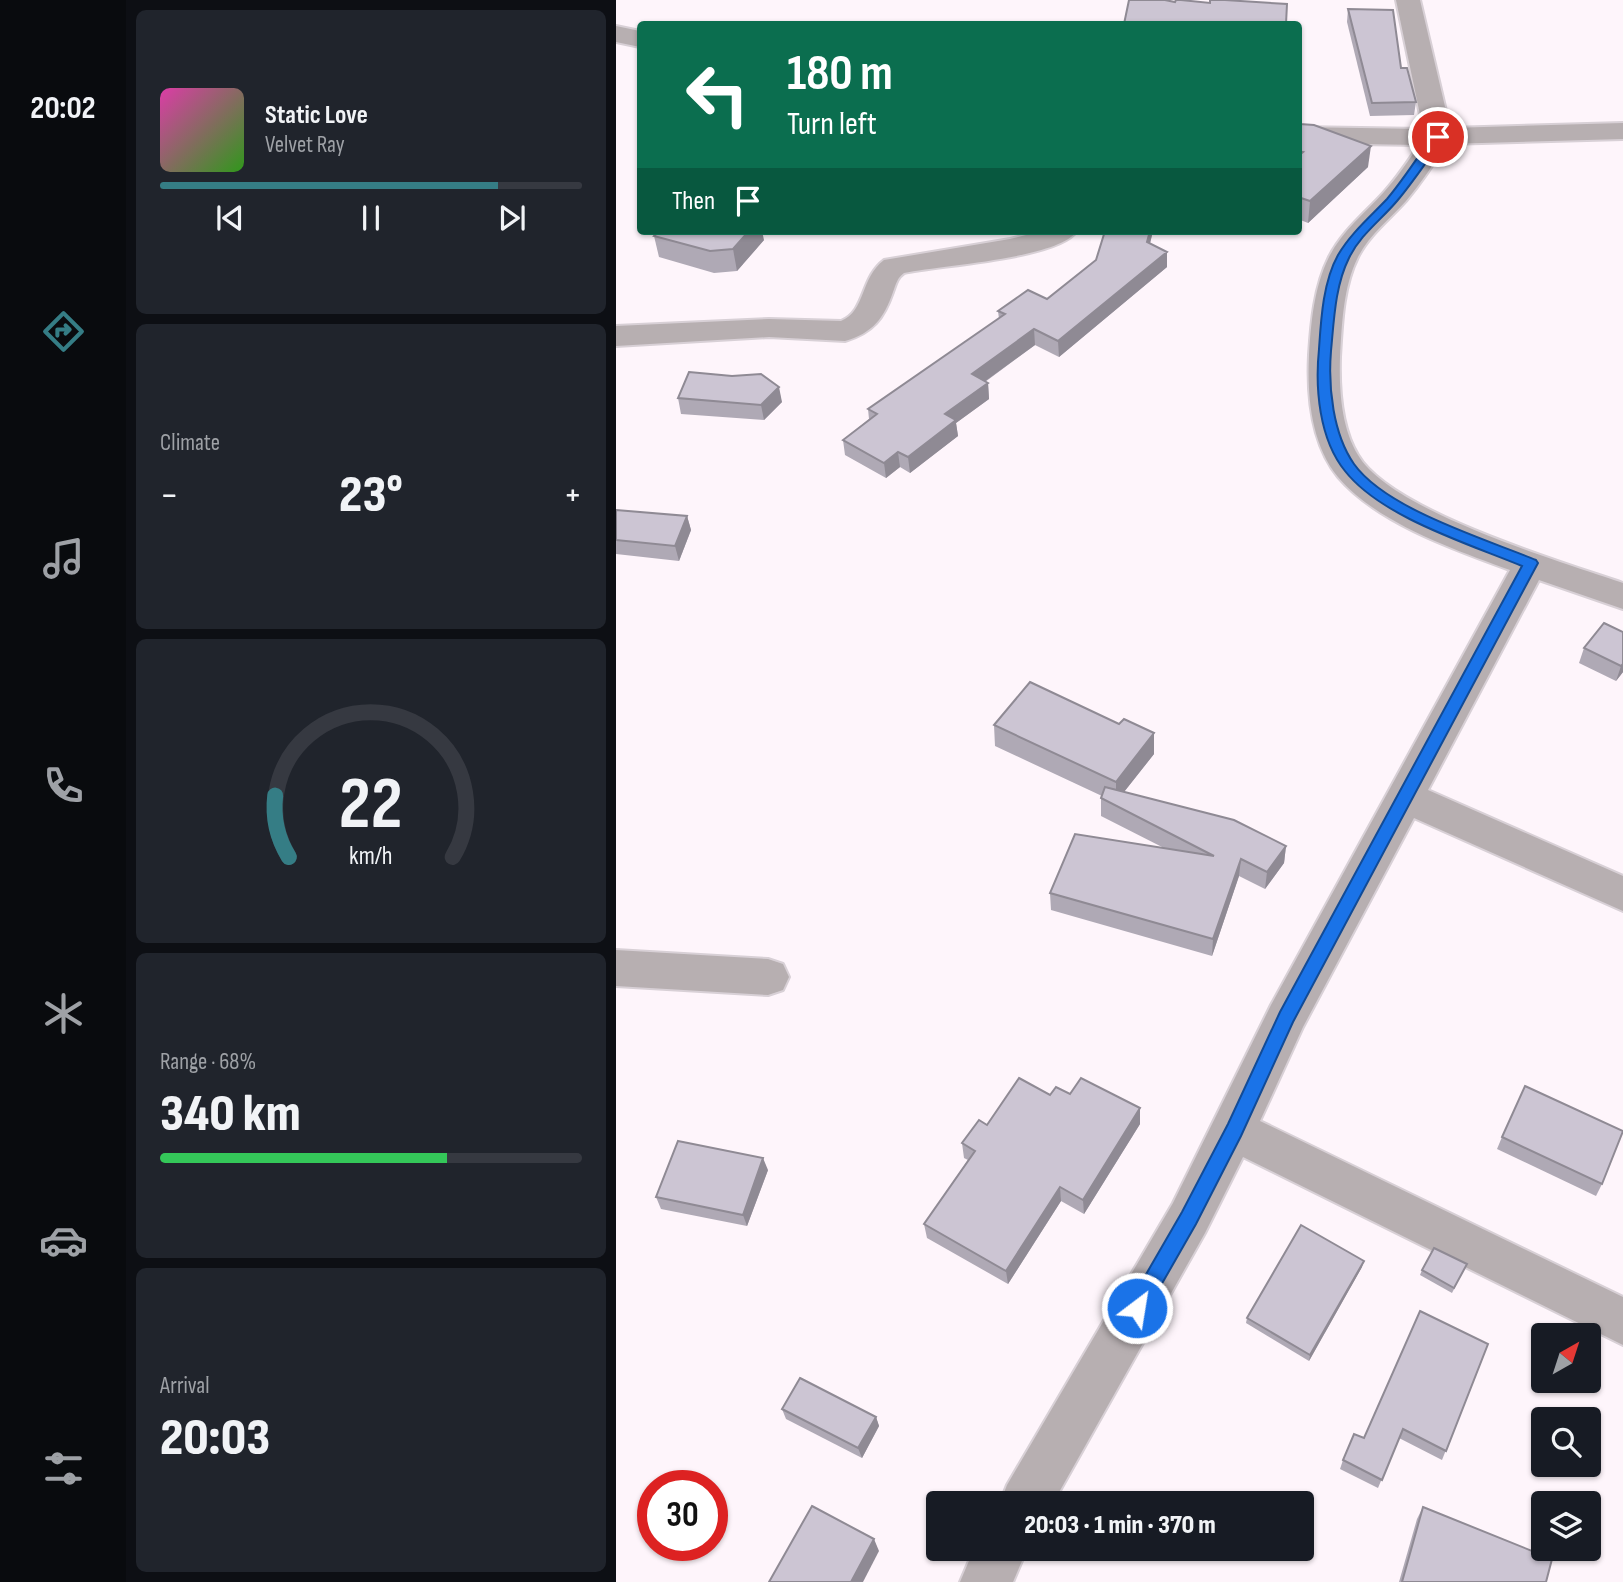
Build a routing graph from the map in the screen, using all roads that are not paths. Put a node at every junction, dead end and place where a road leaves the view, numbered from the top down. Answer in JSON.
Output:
{"nodes":[{"id":1,"x":1408,"y":0,"type":"edge"},
{"id":2,"x":616,"y":34,"type":"edge"},
{"id":3,"x":637,"y":38,"type":"edge"},
{"id":4,"x":1623,"y":131,"type":"edge"},
{"id":5,"x":1302,"y":135,"type":"edge"},
{"id":6,"x":1438,"y":137,"type":"junction"},
{"id":7,"x":1053,"y":235,"type":"edge"},
{"id":8,"x":616,"y":336,"type":"edge"},
{"id":9,"x":1531,"y":563,"type":"junction"},
{"id":10,"x":1623,"y":596,"type":"edge"},
{"id":11,"x":1406,"y":797,"type":"junction"},
{"id":12,"x":1623,"y":894,"type":"edge"},
{"id":13,"x":616,"y":968,"type":"edge"},
{"id":14,"x":768,"y":978,"type":"dead end"},
{"id":15,"x":1234,"y":1130,"type":"junction"},
{"id":16,"x":1623,"y":1322,"type":"edge"},
{"id":17,"x":1032,"y":1491,"type":"edge"},
{"id":18,"x":995,"y":1561,"type":"edge"},
{"id":19,"x":985,"y":1582,"type":"edge"}],
"edges":[{"from":1,"to":6,"type":"street"},
{"from":2,"to":3,"type":"street"},
{"from":4,"to":6,"type":"street"},
{"from":5,"to":6,"type":"street"},
{"from":6,"to":9,"type":"street"},
{"from":7,"to":8,"type":"street"},
{"from":9,"to":10,"type":"street"},
{"from":9,"to":11,"type":"street"},
{"from":11,"to":12,"type":"street"},
{"from":11,"to":15,"type":"street"},
{"from":13,"to":14,"type":"street"},
{"from":15,"to":16,"type":"street"},
{"from":15,"to":17,"type":"street"},
{"from":18,"to":19,"type":"street"}]}
